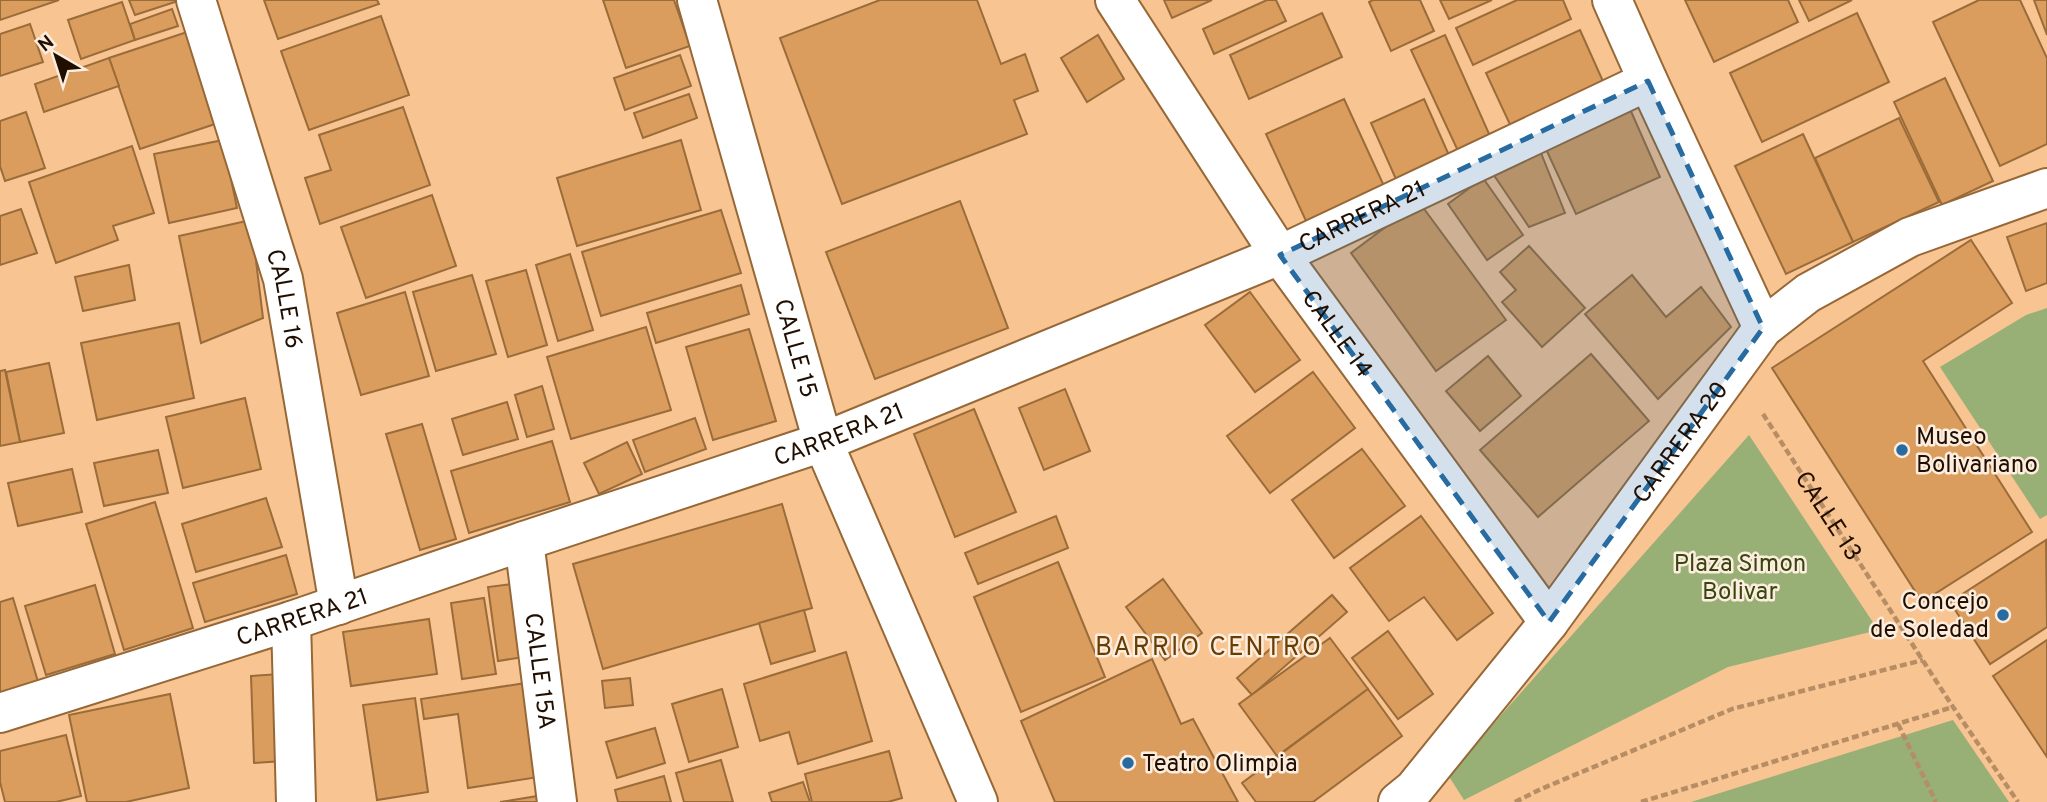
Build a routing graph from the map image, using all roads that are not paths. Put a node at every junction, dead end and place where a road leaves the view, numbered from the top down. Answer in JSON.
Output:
{"nodes":[{"id":1,"x":196,"y":0,"type":"edge"},
{"id":2,"x":697,"y":0,"type":"edge"},
{"id":3,"x":1115,"y":0,"type":"edge"},
{"id":4,"x":1612,"y":0,"type":"edge"},
{"id":5,"x":1648,"y":81,"type":"junction"},
{"id":6,"x":2047,"y":188,"type":"edge"},
{"id":7,"x":1280,"y":255,"type":"junction"},
{"id":8,"x":1763,"y":328,"type":"junction"},
{"id":9,"x":823,"y":442,"type":"junction"},
{"id":10,"x":524,"y":541,"type":"junction"},
{"id":11,"x":338,"y":605,"type":"junction"},
{"id":12,"x":291,"y":621,"type":"junction"},
{"id":13,"x":1549,"y":622,"type":"junction"},
{"id":14,"x":0,"y":713,"type":"edge"},
{"id":15,"x":296,"y":802,"type":"edge"},
{"id":16,"x":557,"y":802,"type":"edge"},
{"id":17,"x":978,"y":802,"type":"edge"},
{"id":18,"x":1398,"y":802,"type":"edge"}],
"edges":[{"from":1,"to":11,"type":"street","name":"CALLE 16"},
{"from":2,"to":9,"type":"street","name":"CALLE 15"},
{"from":3,"to":7,"type":"street","name":"CALLE 14"},
{"from":4,"to":5,"type":"street"},
{"from":5,"to":7,"type":"street","name":"CARRERA 21"},
{"from":5,"to":8,"type":"street"},
{"from":6,"to":8,"type":"street","name":"CARRERA 20"},
{"from":7,"to":9,"type":"street","name":"CARRERA 21"},
{"from":7,"to":13,"type":"street","name":"CALLE 14"},
{"from":8,"to":13,"type":"street","name":"CARRERA 20"},
{"from":9,"to":10,"type":"street","name":"CARRERA 21"},
{"from":9,"to":17,"type":"street","name":"CALLE 15"},
{"from":10,"to":11,"type":"street","name":"CARRERA 21"},
{"from":10,"to":16,"type":"street","name":"CALLE 15A"},
{"from":11,"to":12,"type":"street","name":"CARRERA 21"},
{"from":12,"to":14,"type":"street","name":"CARRERA 21"},
{"from":12,"to":15,"type":"street"},
{"from":13,"to":18,"type":"street","name":"CARRERA 20"}]}
